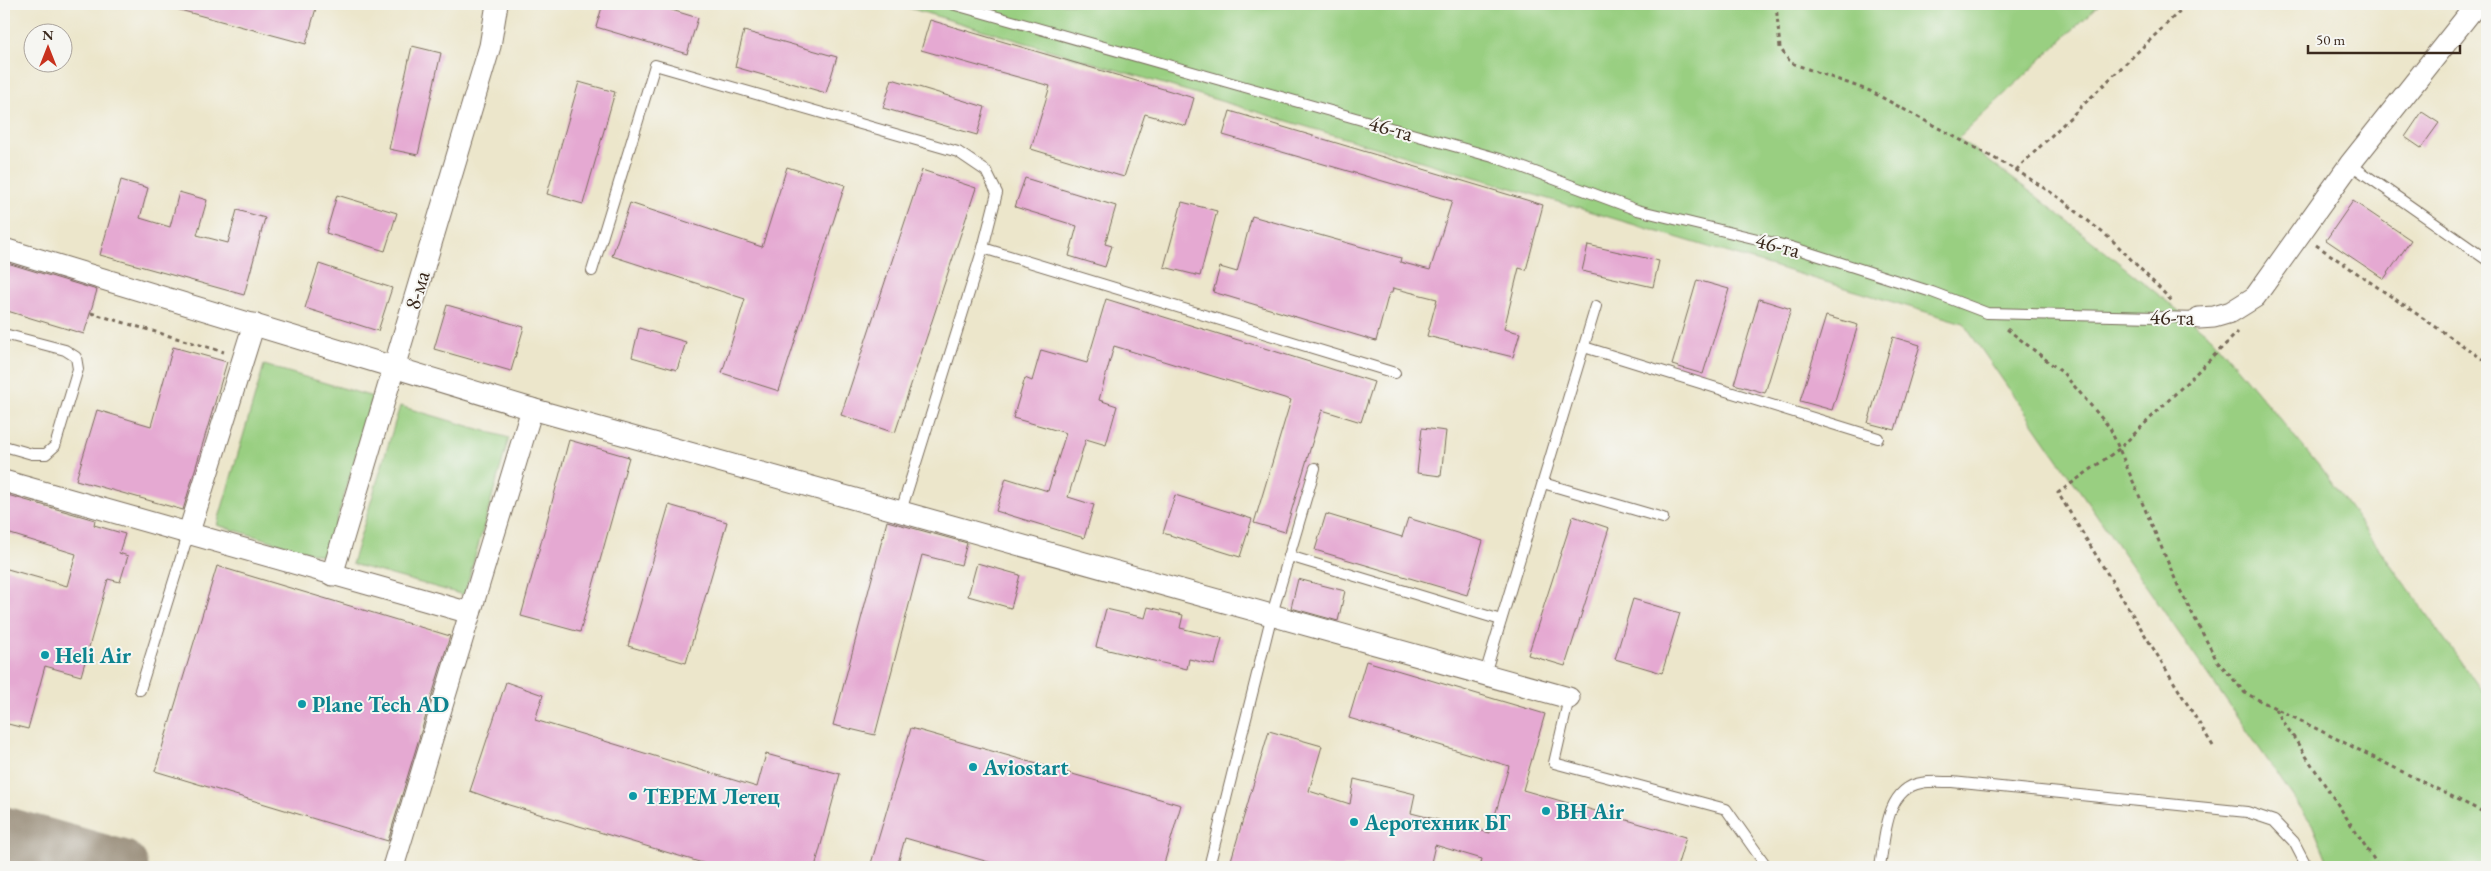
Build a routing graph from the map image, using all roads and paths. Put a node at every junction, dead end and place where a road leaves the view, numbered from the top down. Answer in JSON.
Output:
{"nodes":[{"id":1,"x":497,"y":4,"type":"edge"},
{"id":2,"x":952,"y":4,"type":"edge"},
{"id":3,"x":1776,"y":4,"type":"edge"},
{"id":4,"x":2187,"y":4,"type":"edge"},
{"id":5,"x":2477,"y":4,"type":"edge"},
{"id":6,"x":2350,"y":164,"type":"junction"},
{"id":7,"x":2016,"y":170,"type":"junction"},
{"id":8,"x":2300,"y":234,"type":"junction"},
{"id":9,"x":983,"y":248,"type":"junction"},
{"id":10,"x":4,"y":249,"type":"edge"},
{"id":11,"x":2487,"y":260,"type":"edge"},
{"id":12,"x":592,"y":271,"type":"dead end"},
{"id":13,"x":2246,"y":302,"type":"junction"},
{"id":14,"x":1596,"y":306,"type":"dead end"},
{"id":15,"x":90,"y":313,"type":"dead end"},
{"id":16,"x":1987,"y":313,"type":"junction"},
{"id":17,"x":2199,"y":318,"type":"junction"},
{"id":18,"x":254,"y":324,"type":"junction"},
{"id":19,"x":4,"y":334,"type":"edge"},
{"id":20,"x":1584,"y":347,"type":"junction"},
{"id":21,"x":244,"y":358,"type":"junction"},
{"id":22,"x":2487,"y":362,"type":"edge"},
{"id":23,"x":394,"y":368,"type":"junction"},
{"id":24,"x":1395,"y":373,"type":"dead end"},
{"id":25,"x":532,"y":409,"type":"junction"},
{"id":26,"x":1878,"y":438,"type":"dead end"},
{"id":27,"x":4,"y":446,"type":"edge"},
{"id":28,"x":2119,"y":449,"type":"junction"},
{"id":29,"x":1315,"y":468,"type":"dead end"},
{"id":30,"x":4,"y":481,"type":"edge"},
{"id":31,"x":1543,"y":484,"type":"junction"},
{"id":32,"x":901,"y":511,"type":"junction"},
{"id":33,"x":1663,"y":518,"type":"dead end"},
{"id":34,"x":188,"y":535,"type":"junction"},
{"id":35,"x":1289,"y":556,"type":"junction"},
{"id":36,"x":332,"y":575,"type":"junction"},
{"id":37,"x":470,"y":613,"type":"junction"},
{"id":38,"x":1272,"y":614,"type":"junction"},
{"id":39,"x":1501,"y":620,"type":"junction"},
{"id":40,"x":1485,"y":674,"type":"junction"},
{"id":41,"x":140,"y":690,"type":"dead end"},
{"id":42,"x":1569,"y":698,"type":"joint"},
{"id":43,"x":2275,"y":709,"type":"junction"},
{"id":44,"x":2213,"y":746,"type":"dead end"},
{"id":45,"x":2487,"y":814,"type":"edge"},
{"id":46,"x":393,"y":867,"type":"edge"},
{"id":47,"x":1210,"y":867,"type":"edge"},
{"id":48,"x":1767,"y":867,"type":"edge"},
{"id":49,"x":1880,"y":867,"type":"edge"},
{"id":50,"x":2307,"y":867,"type":"edge"},
{"id":51,"x":2379,"y":867,"type":"edge"}],
"edges":[{"from":1,"to":23,"type":"street","name":"8-ма"},
{"from":2,"to":16,"type":"lane","name":"46-та"},
{"from":3,"to":7,"type":"path"},
{"from":4,"to":7,"type":"path"},
{"from":5,"to":6,"type":"street","name":"46-та"},
{"from":6,"to":8,"type":"street","name":"46-та"},
{"from":6,"to":11,"type":"lane"},
{"from":7,"to":17,"type":"path"},
{"from":8,"to":13,"type":"street","name":"46-та"},
{"from":8,"to":22,"type":"path"},
{"from":9,"to":12,"type":"lane"},
{"from":9,"to":24,"type":"lane"},
{"from":9,"to":32,"type":"lane"},
{"from":10,"to":18,"type":"street"},
{"from":13,"to":17,"type":"street","name":"46-та"},
{"from":13,"to":28,"type":"path"},
{"from":14,"to":20,"type":"lane"},
{"from":15,"to":21,"type":"path"},
{"from":16,"to":17,"type":"lane","name":"46-та"},
{"from":16,"to":28,"type":"path"},
{"from":18,"to":21,"type":"street"},
{"from":18,"to":23,"type":"street"},
{"from":19,"to":27,"type":"lane"},
{"from":20,"to":26,"type":"lane"},
{"from":20,"to":31,"type":"lane"},
{"from":21,"to":34,"type":"street"},
{"from":23,"to":25,"type":"street"},
{"from":23,"to":36,"type":"street","name":"8-ма"},
{"from":25,"to":32,"type":"street"},
{"from":25,"to":37,"type":"street"},
{"from":28,"to":43,"type":"path"},
{"from":28,"to":44,"type":"path"},
{"from":29,"to":35,"type":"lane"},
{"from":30,"to":34,"type":"street"},
{"from":31,"to":33,"type":"lane"},
{"from":31,"to":39,"type":"lane"},
{"from":32,"to":38,"type":"street"},
{"from":34,"to":36,"type":"street"},
{"from":34,"to":41,"type":"lane"},
{"from":35,"to":38,"type":"lane"},
{"from":35,"to":39,"type":"lane"},
{"from":36,"to":37,"type":"street"},
{"from":37,"to":46,"type":"street"},
{"from":38,"to":40,"type":"street"},
{"from":38,"to":47,"type":"lane"},
{"from":39,"to":40,"type":"lane"},
{"from":40,"to":42,"type":"street"},
{"from":42,"to":48,"type":"lane"},
{"from":43,"to":45,"type":"path"},
{"from":43,"to":51,"type":"path"},
{"from":49,"to":50,"type":"lane"}]}
